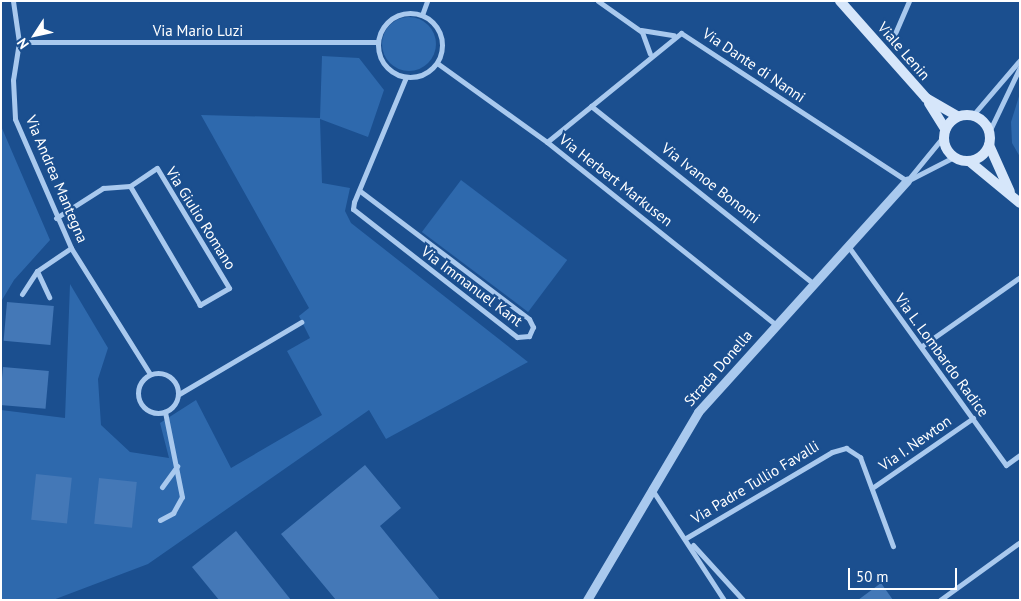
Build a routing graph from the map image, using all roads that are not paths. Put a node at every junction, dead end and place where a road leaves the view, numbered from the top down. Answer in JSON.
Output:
{"nodes":[{"id":1,"x":12,"y":1,"type":"edge"},
{"id":2,"x":427,"y":1,"type":"edge"},
{"id":3,"x":598,"y":1,"type":"edge"},
{"id":4,"x":840,"y":1,"type":"edge"},
{"id":5,"x":909,"y":1,"type":"edge"},
{"id":6,"x":422,"y":15,"type":"junction"},
{"id":7,"x":639,"y":29,"type":"junction"},
{"id":8,"x":675,"y":35,"type":"junction"},
{"id":9,"x":893,"y":38,"type":"dead end"},
{"id":10,"x":19,"y":42,"type":"junction"},
{"id":11,"x":378,"y":42,"type":"junction"},
{"id":12,"x":650,"y":54,"type":"junction"},
{"id":13,"x":1020,"y":60,"type":"edge"},
{"id":14,"x":437,"y":62,"type":"junction"},
{"id":15,"x":1020,"y":67,"type":"edge"},
{"id":16,"x":406,"y":77,"type":"junction"},
{"id":17,"x":926,"y":98,"type":"junction"},
{"id":18,"x":591,"y":106,"type":"junction"},
{"id":19,"x":973,"y":115,"type":"junction"},
{"id":20,"x":957,"y":116,"type":"junction"},
{"id":21,"x":989,"y":132,"type":"junction"},
{"id":22,"x":944,"y":133,"type":"junction"},
{"id":23,"x":547,"y":142,"type":"junction"},
{"id":24,"x":989,"y":144,"type":"junction"},
{"id":25,"x":954,"y":157,"type":"junction"},
{"id":26,"x":969,"y":161,"type":"junction"},
{"id":27,"x":907,"y":181,"type":"junction"},
{"id":28,"x":130,"y":186,"type":"junction"},
{"id":29,"x":360,"y":191,"type":"junction"},
{"id":30,"x":1010,"y":192,"type":"junction"},
{"id":31,"x":1020,"y":203,"type":"edge"},
{"id":32,"x":56,"y":218,"type":"junction"},
{"id":33,"x":847,"y":246,"type":"junction"},
{"id":34,"x":71,"y":248,"type":"junction"},
{"id":35,"x":37,"y":271,"type":"junction"},
{"id":36,"x":1020,"y":277,"type":"edge"},
{"id":37,"x":813,"y":283,"type":"junction"},
{"id":38,"x":22,"y":294,"type":"dead end"},
{"id":39,"x":49,"y":297,"type":"dead end"},
{"id":40,"x":301,"y":322,"type":"dead end"},
{"id":41,"x":775,"y":324,"type":"junction"},
{"id":42,"x":922,"y":346,"type":"junction"},
{"id":43,"x":150,"y":374,"type":"junction"},
{"id":44,"x":178,"y":394,"type":"junction"},
{"id":45,"x":165,"y":412,"type":"junction"},
{"id":46,"x":973,"y":418,"type":"junction"},
{"id":47,"x":1020,"y":455,"type":"edge"},
{"id":48,"x":178,"y":465,"type":"junction"},
{"id":49,"x":162,"y":487,"type":"dead end"},
{"id":50,"x":651,"y":487,"type":"junction"},
{"id":51,"x":872,"y":488,"type":"junction"},
{"id":52,"x":160,"y":520,"type":"dead end"},
{"id":53,"x":686,"y":538,"type":"junction"},
{"id":54,"x":1020,"y":542,"type":"edge"},
{"id":55,"x":893,"y":546,"type":"dead end"},
{"id":56,"x":587,"y":600,"type":"edge"},
{"id":57,"x":724,"y":600,"type":"edge"},
{"id":58,"x":743,"y":600,"type":"edge"},
{"id":59,"x":940,"y":600,"type":"edge"}],
"edges":[{"from":1,"to":10,"type":"street","name":"Via Andrea Mantegna"},
{"from":2,"to":6,"type":"street"},
{"from":3,"to":7,"type":"street"},
{"from":4,"to":17,"type":"main road","name":"Viale Lenin"},
{"from":5,"to":9,"type":"street"},
{"from":6,"to":11,"type":"street"},
{"from":6,"to":14,"type":"street"},
{"from":7,"to":8,"type":"street","name":"Via Dante di Nanni"},
{"from":7,"to":12,"type":"street"},
{"from":8,"to":12,"type":"street"},
{"from":8,"to":27,"type":"street","name":"Via Dante di Nanni"},
{"from":10,"to":11,"type":"street","name":"Via Mario Luzi"},
{"from":10,"to":32,"type":"street","name":"Via Andrea Mantegna"},
{"from":11,"to":16,"type":"street"},
{"from":12,"to":18,"type":"street"},
{"from":13,"to":19,"type":"street"},
{"from":14,"to":16,"type":"street"},
{"from":14,"to":23,"type":"street","name":"Via Herbert Markusen"},
{"from":15,"to":21,"type":"street"},
{"from":16,"to":29,"type":"street","name":"Via Immanuel Kant"},
{"from":17,"to":20,"type":"main road","name":"Viale Lenin"},
{"from":17,"to":22,"type":"main road","name":"Viale Lenin"},
{"from":18,"to":23,"type":"street"},
{"from":18,"to":37,"type":"street","name":"Via Ivanoe Bonomi"},
{"from":19,"to":20,"type":"main road"},
{"from":19,"to":21,"type":"main road"},
{"from":20,"to":22,"type":"main road"},
{"from":21,"to":24,"type":"main road"},
{"from":22,"to":25,"type":"main road","name":"Viale Lenin"},
{"from":22,"to":27,"type":"street"},
{"from":23,"to":41,"type":"street","name":"Via Herbert Markusen"},
{"from":24,"to":26,"type":"main road"},
{"from":24,"to":30,"type":"main road"},
{"from":25,"to":26,"type":"main road"},
{"from":25,"to":27,"type":"street"},
{"from":26,"to":30,"type":"main road"},
{"from":27,"to":33,"type":"street","name":"Strada Donella"},
{"from":28,"to":28,"type":"street","name":"Via Giulio Romano"},
{"from":28,"to":32,"type":"street","name":"Via Giulio Romano"},
{"from":29,"to":29,"type":"street","name":"Via Immanuel Kant"},
{"from":30,"to":31,"type":"main road"},
{"from":32,"to":34,"type":"street","name":"Via Andrea Mantegna"},
{"from":33,"to":37,"type":"street","name":"Strada Donella"},
{"from":33,"to":42,"type":"street","name":"Via L. Lombardo Radice"},
{"from":34,"to":35,"type":"street"},
{"from":34,"to":43,"type":"street","name":"Via Andrea Mantegna"},
{"from":35,"to":38,"type":"street"},
{"from":35,"to":39,"type":"street"},
{"from":36,"to":42,"type":"street"},
{"from":37,"to":41,"type":"street","name":"Strada Donella"},
{"from":40,"to":44,"type":"street"},
{"from":41,"to":50,"type":"street","name":"Strada Donella"},
{"from":42,"to":46,"type":"street","name":"Via L. Lombardo Radice"},
{"from":43,"to":44,"type":"street"},
{"from":43,"to":45,"type":"street"},
{"from":44,"to":45,"type":"street"},
{"from":45,"to":48,"type":"street"},
{"from":46,"to":47,"type":"street","name":"Via L. Lombardo Radice"},
{"from":46,"to":51,"type":"street","name":"Via I. Newton"},
{"from":48,"to":49,"type":"street"},
{"from":48,"to":52,"type":"street"},
{"from":50,"to":53,"type":"street"},
{"from":50,"to":56,"type":"street","name":"Strada Donella"},
{"from":51,"to":53,"type":"street","name":"Via Padre Tullio Favalli"},
{"from":51,"to":55,"type":"street","name":"Via Padre Tullio Favalli"},
{"from":53,"to":57,"type":"street"},
{"from":53,"to":58,"type":"street"},
{"from":54,"to":59,"type":"street"}]}
